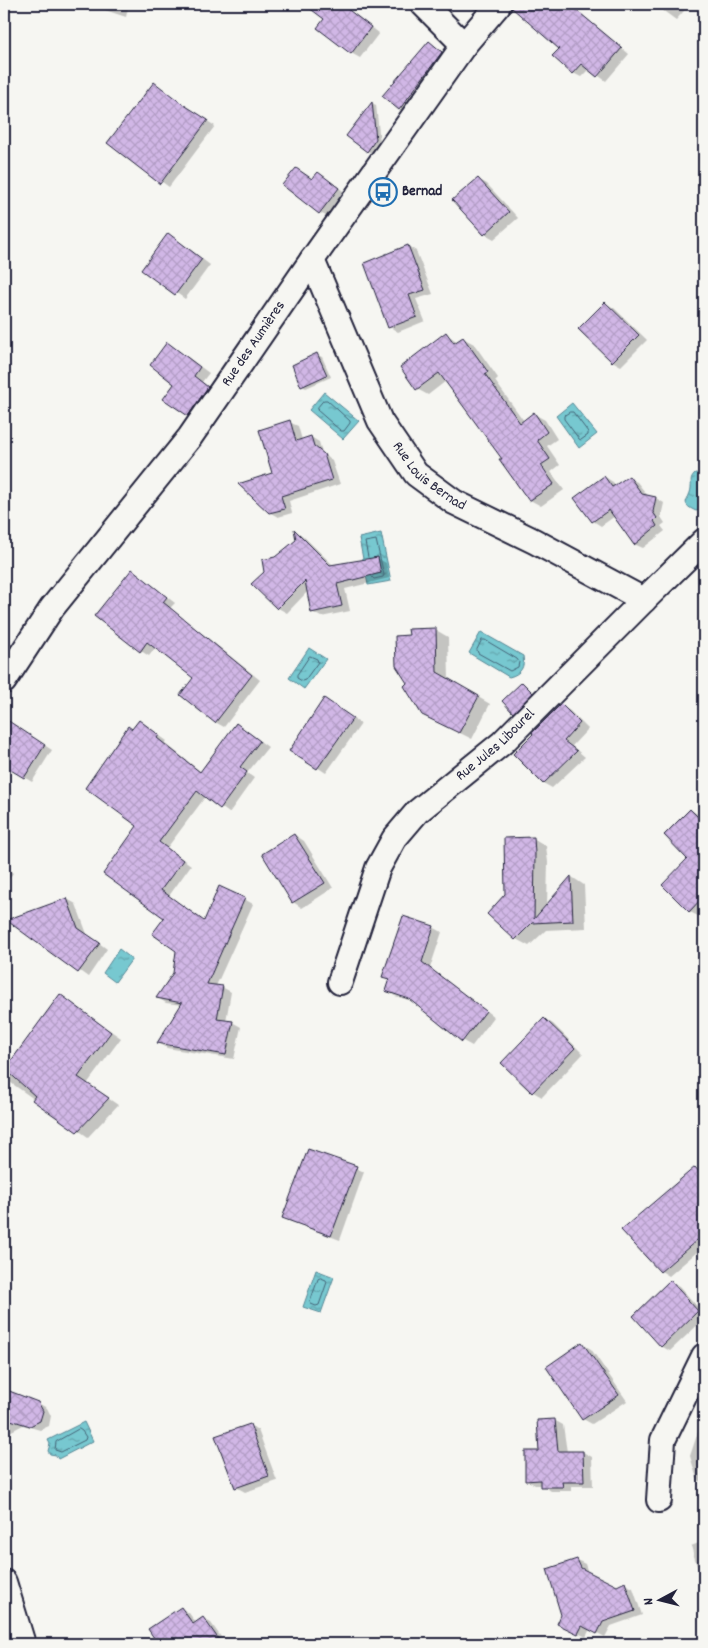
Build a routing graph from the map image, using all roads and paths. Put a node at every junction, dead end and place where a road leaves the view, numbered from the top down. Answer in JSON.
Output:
{"nodes":[{"id":1,"x":423,"y":4,"type":"edge"},
{"id":2,"x":500,"y":4,"type":"edge"},
{"id":3,"x":464,"y":45,"type":"junction"},
{"id":4,"x":312,"y":260,"type":"junction"},
{"id":5,"x":704,"y":541,"type":"edge"},
{"id":6,"x":644,"y":600,"type":"junction"},
{"id":7,"x":4,"y":681,"type":"edge"},
{"id":8,"x":340,"y":982,"type":"dead end"},
{"id":9,"x":704,"y":1356,"type":"edge"},
{"id":10,"x":659,"y":1500,"type":"dead end"},
{"id":11,"x":4,"y":1582,"type":"edge"},
{"id":12,"x":23,"y":1644,"type":"edge"}],
"edges":[{"from":1,"to":3,"type":"street"},
{"from":2,"to":3,"type":"street","name":"Rue des Aumières"},
{"from":3,"to":4,"type":"street","name":"Rue des Aumières"},
{"from":4,"to":6,"type":"street","name":"Rue Louis Bernad"},
{"from":4,"to":7,"type":"street","name":"Rue des Aumières"},
{"from":5,"to":6,"type":"street","name":"Rue Jules Libourel"},
{"from":6,"to":8,"type":"street","name":"Rue Jules Libourel"},
{"from":9,"to":10,"type":"street"},
{"from":11,"to":12,"type":"street"}]}
